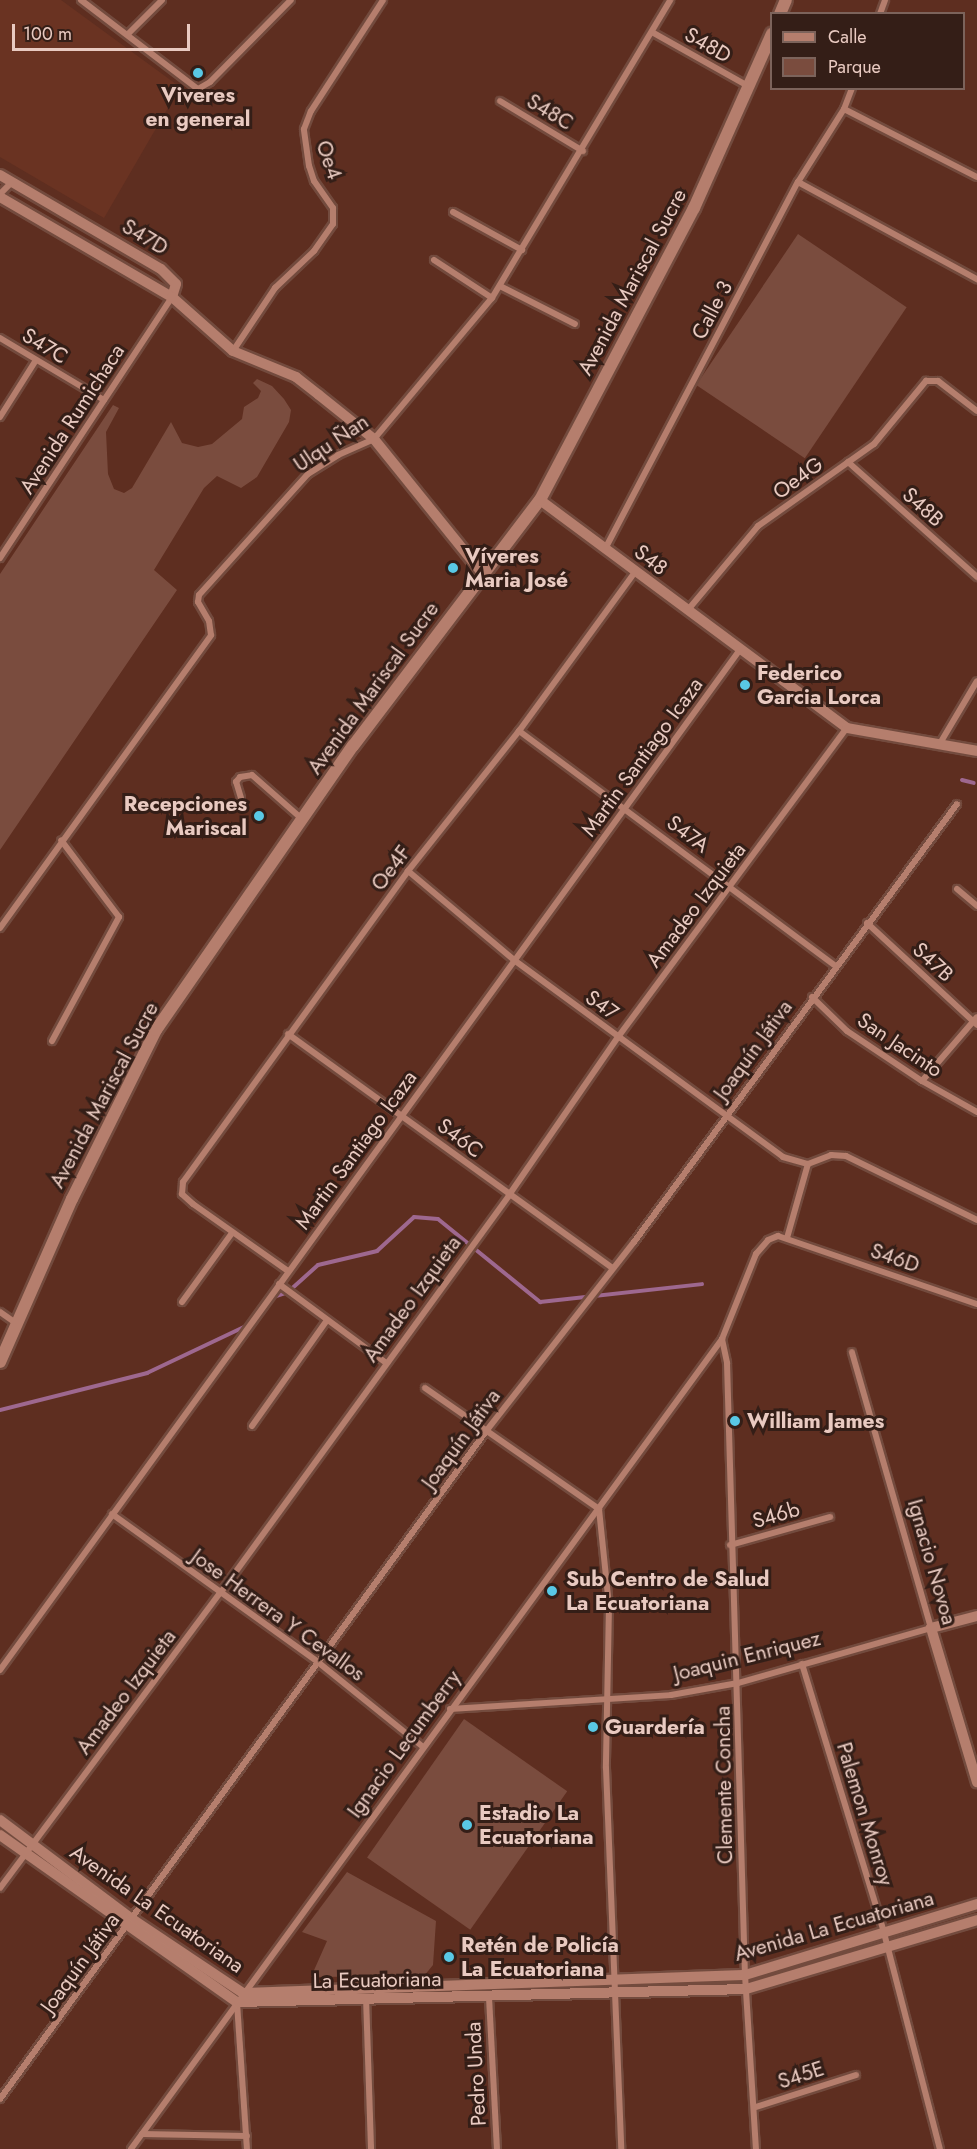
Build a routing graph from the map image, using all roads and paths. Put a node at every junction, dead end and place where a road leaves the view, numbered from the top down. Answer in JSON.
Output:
{"nodes":[{"id":1,"x":81,"y":0,"type":"edge"},
{"id":2,"x":162,"y":0,"type":"edge"},
{"id":3,"x":291,"y":0,"type":"edge"},
{"id":4,"x":383,"y":0,"type":"edge"},
{"id":5,"x":670,"y":0,"type":"edge"},
{"id":6,"x":652,"y":32,"type":"junction"},
{"id":7,"x":128,"y":34,"type":"junction"},
{"id":8,"x":770,"y":36,"type":"edge"},
{"id":9,"x":748,"y":86,"type":"junction"},
{"id":10,"x":851,"y":90,"type":"edge"},
{"id":11,"x":500,"y":101,"type":"dead end"},
{"id":12,"x":844,"y":109,"type":"junction"},
{"id":13,"x":583,"y":151,"type":"junction"},
{"id":14,"x":0,"y":175,"type":"edge"},
{"id":15,"x":977,"y":177,"type":"edge"},
{"id":16,"x":12,"y":182,"type":"junction"},
{"id":17,"x":798,"y":182,"type":"junction"},
{"id":18,"x":0,"y":196,"type":"edge"},
{"id":19,"x":453,"y":212,"type":"dead end"},
{"id":20,"x":522,"y":250,"type":"junction"},
{"id":21,"x":434,"y":260,"type":"dead end"},
{"id":22,"x":977,"y":279,"type":"edge"},
{"id":23,"x":500,"y":286,"type":"junction"},
{"id":24,"x":172,"y":297,"type":"junction"},
{"id":25,"x":492,"y":298,"type":"junction"},
{"id":26,"x":575,"y":324,"type":"dead end"},
{"id":27,"x":0,"y":338,"type":"edge"},
{"id":28,"x":233,"y":351,"type":"junction"},
{"id":29,"x":36,"y":360,"type":"junction"},
{"id":30,"x":104,"y":400,"type":"junction"},
{"id":31,"x":977,"y":411,"type":"edge"},
{"id":32,"x":0,"y":417,"type":"edge"},
{"id":33,"x":374,"y":439,"type":"junction"},
{"id":34,"x":848,"y":462,"type":"junction"},
{"id":35,"x":540,"y":500,"type":"junction"},
{"id":36,"x":605,"y":549,"type":"junction"},
{"id":37,"x":0,"y":558,"type":"edge"},
{"id":38,"x":635,"y":572,"type":"junction"},
{"id":39,"x":482,"y":573,"type":"junction"},
{"id":40,"x":977,"y":577,"type":"edge"},
{"id":41,"x":687,"y":612,"type":"junction"},
{"id":42,"x":739,"y":651,"type":"junction"},
{"id":43,"x":977,"y":681,"type":"edge"},
{"id":44,"x":847,"y":728,"type":"junction"},
{"id":45,"x":519,"y":731,"type":"junction"},
{"id":46,"x":939,"y":745,"type":"junction"},
{"id":47,"x":977,"y":751,"type":"edge"},
{"id":48,"x":241,"y":798,"type":"dead end"},
{"id":49,"x":957,"y":804,"type":"dead end"},
{"id":50,"x":625,"y":808,"type":"junction"},
{"id":51,"x":302,"y":819,"type":"junction"},
{"id":52,"x":62,"y":840,"type":"junction"},
{"id":53,"x":408,"y":872,"type":"junction"},
{"id":54,"x":730,"y":886,"type":"junction"},
{"id":55,"x":957,"y":889,"type":"dead end"},
{"id":56,"x":977,"y":906,"type":"edge"},
{"id":57,"x":867,"y":923,"type":"junction"},
{"id":58,"x":0,"y":928,"type":"edge"},
{"id":59,"x":514,"y":960,"type":"junction"},
{"id":60,"x":835,"y":966,"type":"junction"},
{"id":61,"x":812,"y":997,"type":"junction"},
{"id":62,"x":976,"y":1021,"type":"edge"},
{"id":63,"x":288,"y":1034,"type":"junction"},
{"id":64,"x":618,"y":1037,"type":"junction"},
{"id":65,"x":52,"y":1041,"type":"dead end"},
{"id":66,"x":922,"y":1081,"type":"junction"},
{"id":67,"x":977,"y":1112,"type":"edge"},
{"id":68,"x":402,"y":1114,"type":"junction"},
{"id":69,"x":724,"y":1117,"type":"junction"},
{"id":70,"x":808,"y":1164,"type":"junction"},
{"id":71,"x":509,"y":1195,"type":"junction"},
{"id":72,"x":977,"y":1221,"type":"edge"},
{"id":73,"x":232,"y":1233,"type":"junction"},
{"id":74,"x":787,"y":1238,"type":"junction"},
{"id":75,"x":612,"y":1268,"type":"junction"},
{"id":76,"x":288,"y":1271,"type":"junction"},
{"id":77,"x":279,"y":1284,"type":"junction"},
{"id":78,"x":182,"y":1302,"type":"dead end"},
{"id":79,"x":977,"y":1305,"type":"edge"},
{"id":80,"x":0,"y":1312,"type":"edge"},
{"id":81,"x":327,"y":1320,"type":"junction"},
{"id":82,"x":16,"y":1324,"type":"junction"},
{"id":83,"x":722,"y":1339,"type":"junction"},
{"id":84,"x":852,"y":1352,"type":"dead end"},
{"id":85,"x":0,"y":1362,"type":"edge"},
{"id":86,"x":386,"y":1363,"type":"junction"},
{"id":87,"x":425,"y":1388,"type":"dead end"},
{"id":88,"x":252,"y":1426,"type":"dead end"},
{"id":89,"x":487,"y":1430,"type":"junction"},
{"id":90,"x":599,"y":1509,"type":"junction"},
{"id":91,"x":112,"y":1514,"type":"junction"},
{"id":92,"x":830,"y":1517,"type":"dead end"},
{"id":93,"x":730,"y":1545,"type":"junction"},
{"id":94,"x":221,"y":1592,"type":"junction"},
{"id":95,"x":977,"y":1616,"type":"edge"},
{"id":96,"x":931,"y":1628,"type":"junction"},
{"id":97,"x":320,"y":1663,"type":"junction"},
{"id":98,"x":802,"y":1664,"type":"junction"},
{"id":99,"x":0,"y":1670,"type":"edge"},
{"id":100,"x":738,"y":1683,"type":"junction"},
{"id":101,"x":606,"y":1699,"type":"junction"},
{"id":102,"x":450,"y":1709,"type":"junction"},
{"id":103,"x":422,"y":1746,"type":"junction"},
{"id":104,"x":977,"y":1782,"type":"edge"},
{"id":105,"x":0,"y":1820,"type":"edge"},
{"id":106,"x":0,"y":1835,"type":"edge"},
{"id":107,"x":33,"y":1844,"type":"junction"},
{"id":108,"x":25,"y":1854,"type":"junction"},
{"id":109,"x":0,"y":1888,"type":"edge"},
{"id":110,"x":977,"y":1904,"type":"edge"},
{"id":111,"x":977,"y":1920,"type":"edge"},
{"id":112,"x":129,"y":1923,"type":"junction"},
{"id":113,"x":884,"y":1933,"type":"junction"},
{"id":114,"x":888,"y":1948,"type":"junction"},
{"id":115,"x":745,"y":1975,"type":"junction"},
{"id":116,"x":615,"y":1979,"type":"junction"},
{"id":117,"x":366,"y":1987,"type":"junction"},
{"id":118,"x":746,"y":1989,"type":"junction"},
{"id":119,"x":614,"y":1992,"type":"junction"},
{"id":120,"x":489,"y":1997,"type":"junction"},
{"id":121,"x":240,"y":1998,"type":"junction"},
{"id":122,"x":366,"y":2000,"type":"junction"},
{"id":123,"x":856,"y":2075,"type":"dead end"},
{"id":124,"x":0,"y":2099,"type":"edge"},
{"id":125,"x":756,"y":2107,"type":"junction"},
{"id":126,"x":142,"y":2134,"type":"junction"},
{"id":127,"x":247,"y":2136,"type":"junction"},
{"id":128,"x":131,"y":2149,"type":"edge"},
{"id":129,"x":247,"y":2149,"type":"edge"},
{"id":130,"x":371,"y":2149,"type":"edge"},
{"id":131,"x":497,"y":2149,"type":"edge"},
{"id":132,"x":621,"y":2149,"type":"edge"},
{"id":133,"x":756,"y":2149,"type":"edge"},
{"id":134,"x":940,"y":2149,"type":"edge"}],
"edges":[{"from":1,"to":7,"type":"street"},
{"from":2,"to":7,"type":"street"},
{"from":3,"to":7,"type":"street"},
{"from":4,"to":28,"type":"street","name":"Oe4"},
{"from":5,"to":6,"type":"street","name":"Ulqu Ñan"},
{"from":6,"to":9,"type":"street","name":"S48D"},
{"from":6,"to":13,"type":"street","name":"Ulqu Ñan"},
{"from":8,"to":9,"type":"main road","name":"Avenida Mariscal Sucre"},
{"from":9,"to":35,"type":"main road","name":"Avenida Mariscal Sucre"},
{"from":10,"to":12,"type":"street","name":"Calle 3"},
{"from":11,"to":13,"type":"street","name":"S48C"},
{"from":12,"to":15,"type":"street"},
{"from":12,"to":17,"type":"street","name":"Calle 3"},
{"from":13,"to":20,"type":"street","name":"Ulqu Ñan"},
{"from":14,"to":16,"type":"street","name":"S47D"},
{"from":16,"to":18,"type":"street"},
{"from":16,"to":24,"type":"street","name":"S47D"},
{"from":17,"to":22,"type":"street"},
{"from":17,"to":36,"type":"street","name":"Calle 3"},
{"from":18,"to":24,"type":"street","name":"S47D"},
{"from":19,"to":20,"type":"street"},
{"from":20,"to":23,"type":"street","name":"Ulqu Ñan"},
{"from":21,"to":25,"type":"street"},
{"from":23,"to":25,"type":"street","name":"Ulqu Ñan"},
{"from":23,"to":26,"type":"street"},
{"from":24,"to":28,"type":"street"},
{"from":24,"to":30,"type":"street","name":"Avenida Rumichaca"},
{"from":25,"to":33,"type":"street","name":"Ulqu Ñan"},
{"from":27,"to":29,"type":"street","name":"S47C"},
{"from":28,"to":33,"type":"street"},
{"from":29,"to":30,"type":"street","name":"S47C"},
{"from":29,"to":32,"type":"street"},
{"from":30,"to":37,"type":"street","name":"Avenida Rumichaca"},
{"from":31,"to":34,"type":"street","name":"Oe4G"},
{"from":33,"to":39,"type":"street"},
{"from":33,"to":52,"type":"street","name":"Ulqu Ñan"},
{"from":34,"to":40,"type":"street","name":"S48B"},
{"from":34,"to":41,"type":"street","name":"Oe4G"},
{"from":35,"to":36,"type":"street","name":"S48"},
{"from":35,"to":39,"type":"main road","name":"Avenida Mariscal Sucre"},
{"from":36,"to":38,"type":"street","name":"S48"},
{"from":38,"to":41,"type":"street","name":"S48"},
{"from":38,"to":45,"type":"street","name":"Oe4F"},
{"from":39,"to":51,"type":"main road","name":"Avenida Mariscal Sucre"},
{"from":41,"to":42,"type":"street","name":"S48"},
{"from":42,"to":44,"type":"street","name":"S48"},
{"from":42,"to":50,"type":"street","name":"Martin Santiago Icaza"},
{"from":43,"to":46,"type":"street"},
{"from":44,"to":46,"type":"street"},
{"from":44,"to":54,"type":"street","name":"Amadeo Izquieta"},
{"from":45,"to":50,"type":"street","name":"S47A"},
{"from":45,"to":53,"type":"street","name":"Oe4F"},
{"from":46,"to":47,"type":"street"},
{"from":48,"to":51,"type":"street"},
{"from":49,"to":57,"type":"street","name":"Joaquín Játiva"},
{"from":50,"to":54,"type":"street","name":"S47A"},
{"from":50,"to":59,"type":"street","name":"Martin Santiago Icaza"},
{"from":51,"to":82,"type":"main road","name":"Avenida Mariscal Sucre"},
{"from":52,"to":58,"type":"street","name":"Ulqu Ñan"},
{"from":52,"to":65,"type":"street"},
{"from":53,"to":59,"type":"street","name":"S47"},
{"from":53,"to":63,"type":"street","name":"Oe4F"},
{"from":54,"to":60,"type":"street","name":"S47A"},
{"from":54,"to":64,"type":"street","name":"Amadeo Izquieta"},
{"from":55,"to":56,"type":"street"},
{"from":57,"to":60,"type":"street","name":"Joaquín Játiva"},
{"from":57,"to":62,"type":"street","name":"S47B"},
{"from":59,"to":64,"type":"street","name":"S47"},
{"from":59,"to":68,"type":"street","name":"Martin Santiago Icaza"},
{"from":60,"to":61,"type":"street","name":"Joaquín Játiva"},
{"from":61,"to":66,"type":"street","name":"San Jacinto"},
{"from":61,"to":69,"type":"street","name":"Joaquín Játiva"},
{"from":62,"to":66,"type":"street"},
{"from":63,"to":68,"type":"street","name":"S46C"},
{"from":63,"to":73,"type":"street","name":"Oe4F"},
{"from":64,"to":69,"type":"street","name":"S47"},
{"from":64,"to":71,"type":"street","name":"Amadeo Izquieta"},
{"from":66,"to":67,"type":"street","name":"San Jacinto"},
{"from":68,"to":71,"type":"street","name":"S46C"},
{"from":68,"to":76,"type":"street","name":"Martin Santiago Icaza"},
{"from":69,"to":70,"type":"street","name":"S47"},
{"from":69,"to":75,"type":"street","name":"Joaquín Játiva"},
{"from":70,"to":72,"type":"street"},
{"from":70,"to":74,"type":"street"},
{"from":71,"to":75,"type":"street","name":"S46C"},
{"from":71,"to":86,"type":"street","name":"Amadeo Izquieta"},
{"from":73,"to":76,"type":"street"},
{"from":73,"to":78,"type":"street"},
{"from":74,"to":79,"type":"street","name":"S46D"},
{"from":74,"to":83,"type":"street"},
{"from":75,"to":89,"type":"street","name":"Joaquín Játiva"},
{"from":76,"to":77,"type":"street","name":"Martin Santiago Icaza"},
{"from":77,"to":81,"type":"street"},
{"from":77,"to":91,"type":"street","name":"Martin Santiago Icaza"},
{"from":80,"to":82,"type":"street"},
{"from":81,"to":86,"type":"street"},
{"from":81,"to":88,"type":"street"},
{"from":82,"to":85,"type":"main road","name":"Avenida Mariscal Sucre"},
{"from":83,"to":90,"type":"street","name":"Ignacio Lecumberry"},
{"from":83,"to":93,"type":"street","name":"Clemente Concha"},
{"from":84,"to":96,"type":"street","name":"Ignacio Novoa"},
{"from":86,"to":94,"type":"street","name":"Amadeo Izquieta"},
{"from":87,"to":89,"type":"street"},
{"from":89,"to":90,"type":"street"},
{"from":89,"to":97,"type":"street","name":"Joaquín Játiva"},
{"from":90,"to":101,"type":"street"},
{"from":90,"to":102,"type":"street","name":"Ignacio Lecumberry"},
{"from":91,"to":94,"type":"street","name":"Jose Herrera Y Cevallos"},
{"from":91,"to":99,"type":"street","name":"Martin Santiago Icaza"},
{"from":92,"to":93,"type":"street","name":"S46b"},
{"from":93,"to":100,"type":"street","name":"Clemente Concha"},
{"from":94,"to":97,"type":"street","name":"Jose Herrera Y Cevallos"},
{"from":94,"to":107,"type":"street","name":"Amadeo Izquieta"},
{"from":95,"to":96,"type":"street","name":"Joaquin Enriquez"},
{"from":96,"to":98,"type":"street","name":"Joaquin Enriquez"},
{"from":96,"to":104,"type":"street","name":"Ignacio Novoa"},
{"from":97,"to":103,"type":"street","name":"Jose Herrera Y Cevallos"},
{"from":97,"to":112,"type":"street","name":"Joaquín Játiva"},
{"from":98,"to":100,"type":"street","name":"Joaquin Enriquez"},
{"from":98,"to":113,"type":"street","name":"Palemon Monroy"},
{"from":100,"to":101,"type":"street","name":"Joaquin Enriquez"},
{"from":100,"to":115,"type":"street","name":"Clemente Concha"},
{"from":101,"to":102,"type":"street","name":"Joaquin Enriquez"},
{"from":101,"to":116,"type":"street"},
{"from":102,"to":103,"type":"street","name":"Ignacio Lecumberry"},
{"from":103,"to":121,"type":"street","name":"Ignacio Lecumberry"},
{"from":105,"to":107,"type":"street","name":"Avenida La Ecuatoriana"},
{"from":106,"to":108,"type":"street"},
{"from":107,"to":108,"type":"street","name":"Amadeo Izquieta"},
{"from":107,"to":112,"type":"street","name":"Avenida La Ecuatoriana"},
{"from":108,"to":109,"type":"street","name":"Amadeo Izquieta"},
{"from":108,"to":112,"type":"street"},
{"from":110,"to":113,"type":"street","name":"Avenida La Ecuatoriana"},
{"from":111,"to":114,"type":"street","name":"La Ecuatoriana"},
{"from":112,"to":121,"type":"street","name":"Avenida La Ecuatoriana"},
{"from":112,"to":124,"type":"street","name":"Joaquín Játiva"},
{"from":113,"to":114,"type":"street","name":"Palemon Monroy"},
{"from":113,"to":115,"type":"street","name":"Avenida La Ecuatoriana"},
{"from":114,"to":118,"type":"street","name":"La Ecuatoriana"},
{"from":114,"to":134,"type":"street","name":"Palemon Monroy"},
{"from":115,"to":116,"type":"street","name":"Avenida La Ecuatoriana"},
{"from":115,"to":118,"type":"street","name":"Clemente Concha"},
{"from":116,"to":117,"type":"street","name":"Avenida La Ecuatoriana"},
{"from":116,"to":119,"type":"street"},
{"from":117,"to":121,"type":"street","name":"Avenida La Ecuatoriana"},
{"from":117,"to":122,"type":"street"},
{"from":118,"to":119,"type":"street","name":"La Ecuatoriana"},
{"from":118,"to":125,"type":"street","name":"Clemente Concha"},
{"from":119,"to":120,"type":"street","name":"La Ecuatoriana"},
{"from":119,"to":132,"type":"street"},
{"from":120,"to":122,"type":"street","name":"La Ecuatoriana"},
{"from":120,"to":131,"type":"street","name":"Pedro Unda"},
{"from":121,"to":122,"type":"street","name":"La Ecuatoriana"},
{"from":121,"to":126,"type":"street","name":"Ignacio Lecumberry"},
{"from":121,"to":127,"type":"street"},
{"from":122,"to":130,"type":"street"},
{"from":123,"to":125,"type":"street","name":"S45E"},
{"from":125,"to":133,"type":"street","name":"Clemente Concha"},
{"from":126,"to":127,"type":"street"},
{"from":126,"to":128,"type":"street","name":"Ignacio Lecumberry"},
{"from":127,"to":129,"type":"street"}]}
